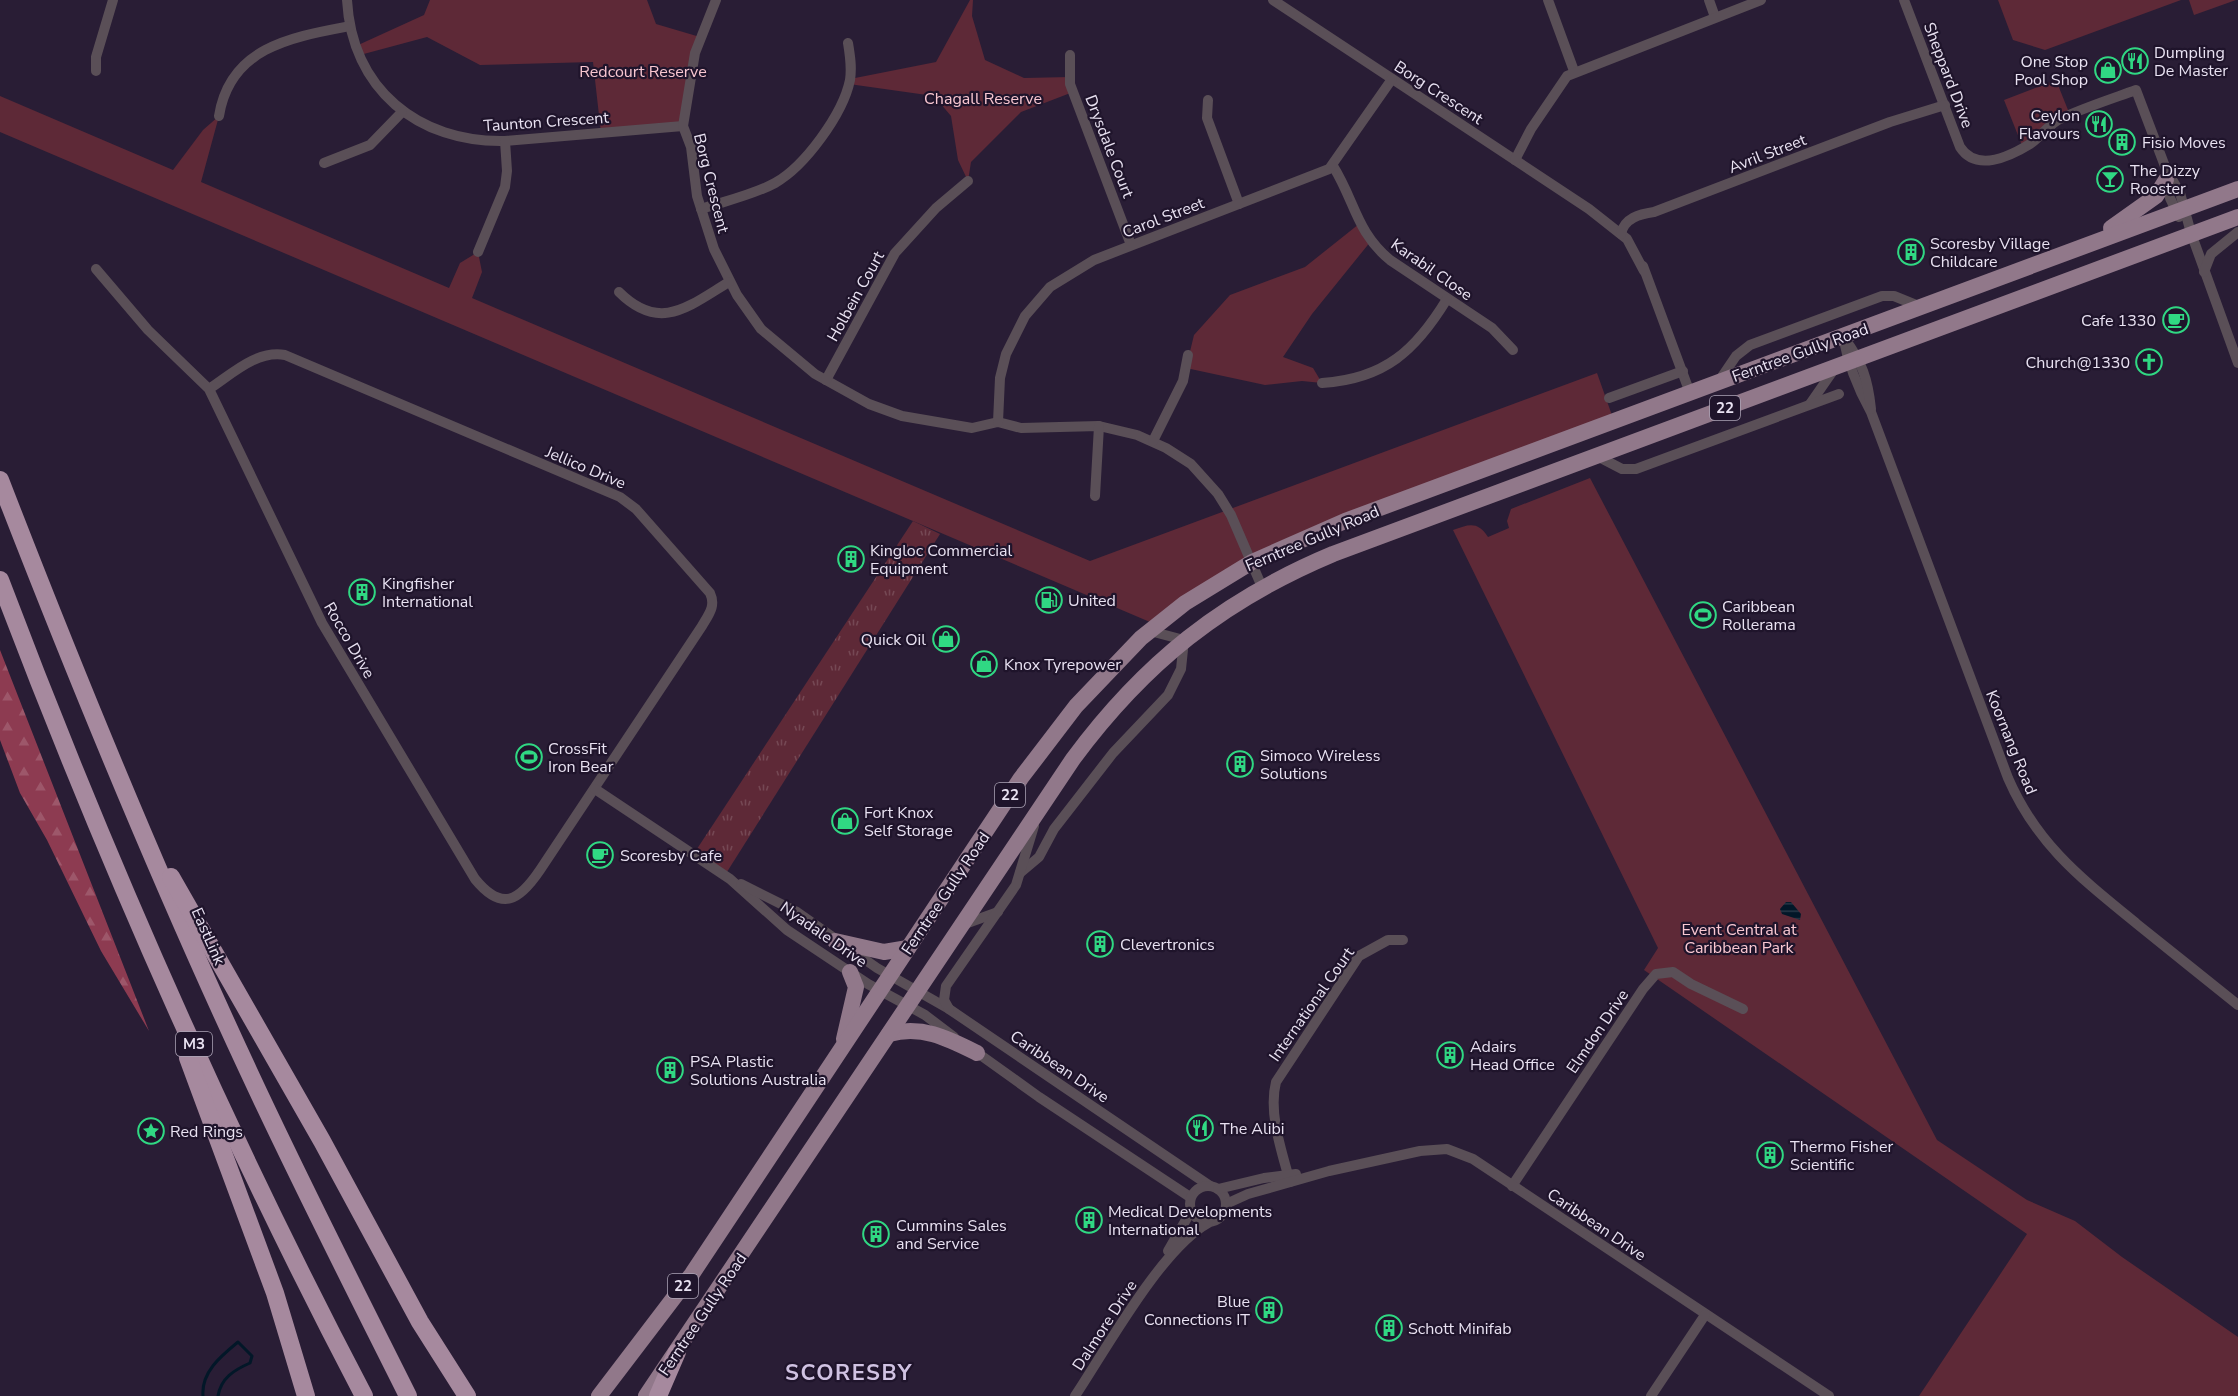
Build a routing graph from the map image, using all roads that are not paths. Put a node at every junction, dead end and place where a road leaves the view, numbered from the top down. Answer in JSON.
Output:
{"nodes":[{"id":1,"x":113,"y":0,"type":"edge"},
{"id":2,"x":347,"y":0,"type":"edge"},
{"id":3,"x":716,"y":0,"type":"edge"},
{"id":4,"x":1273,"y":0,"type":"edge"},
{"id":5,"x":1548,"y":0,"type":"edge"},
{"id":6,"x":1708,"y":0,"type":"edge"},
{"id":7,"x":1761,"y":0,"type":"edge"},
{"id":8,"x":1904,"y":0,"type":"edge"},
{"id":9,"x":1715,"y":17,"type":"junction"},
{"id":10,"x":350,"y":26,"type":"junction"},
{"id":11,"x":848,"y":43,"type":"dead end"},
{"id":12,"x":1070,"y":55,"type":"dead end"},
{"id":13,"x":96,"y":71,"type":"dead end"},
{"id":14,"x":1574,"y":71,"type":"junction"},
{"id":15,"x":1392,"y":79,"type":"junction"},
{"id":16,"x":1208,"y":100,"type":"dead end"},
{"id":17,"x":1943,"y":102,"type":"junction"},
{"id":18,"x":402,"y":112,"type":"junction"},
{"id":19,"x":219,"y":117,"type":"dead end"},
{"id":20,"x":683,"y":126,"type":"junction"},
{"id":21,"x":505,"y":141,"type":"junction"},
{"id":22,"x":1512,"y":158,"type":"junction"},
{"id":23,"x":324,"y":163,"type":"dead end"},
{"id":24,"x":1333,"y":166,"type":"junction"},
{"id":25,"x":2166,"y":175,"type":"junction"},
{"id":26,"x":968,"y":181,"type":"dead end"},
{"id":27,"x":2238,"y":189,"type":"edge"},
{"id":28,"x":1239,"y":204,"type":"junction"},
{"id":29,"x":701,"y":209,"type":"junction"},
{"id":30,"x":2180,"y":211,"type":"junction"},
{"id":31,"x":2238,"y":217,"type":"edge"},
{"id":32,"x":1624,"y":231,"type":"junction"},
{"id":33,"x":2238,"y":232,"type":"edge"},
{"id":34,"x":2191,"y":233,"type":"junction"},
{"id":35,"x":1131,"y":245,"type":"junction"},
{"id":36,"x":2077,"y":249,"type":"junction"},
{"id":37,"x":478,"y":252,"type":"dead end"},
{"id":38,"x":96,"y":269,"type":"dead end"},
{"id":39,"x":2204,"y":272,"type":"junction"},
{"id":40,"x":729,"y":282,"type":"junction"},
{"id":41,"x":619,"y":291,"type":"dead end"},
{"id":42,"x":1447,"y":299,"type":"junction"},
{"id":43,"x":1922,"y":307,"type":"junction"},
{"id":44,"x":1843,"y":336,"type":"junction"},
{"id":45,"x":1513,"y":350,"type":"dead end"},
{"id":46,"x":1188,"y":355,"type":"dead end"},
{"id":47,"x":1847,"y":363,"type":"junction"},
{"id":48,"x":2238,"y":363,"type":"edge"},
{"id":49,"x":1683,"y":371,"type":"junction"},
{"id":50,"x":826,"y":380,"type":"junction"},
{"id":51,"x":1718,"y":382,"type":"junction"},
{"id":52,"x":1322,"y":383,"type":"dead end"},
{"id":53,"x":209,"y":389,"type":"junction"},
{"id":54,"x":1690,"y":393,"type":"junction"},
{"id":55,"x":1839,"y":394,"type":"dead end"},
{"id":56,"x":1609,"y":398,"type":"dead end"},
{"id":57,"x":1808,"y":405,"type":"junction"},
{"id":58,"x":998,"y":422,"type":"junction"},
{"id":59,"x":1098,"y":426,"type":"junction"},
{"id":60,"x":1153,"y":441,"type":"junction"},
{"id":61,"x":1597,"y":456,"type":"junction"},
{"id":62,"x":0,"y":480,"type":"edge"},
{"id":63,"x":1095,"y":496,"type":"dead end"},
{"id":64,"x":1252,"y":562,"type":"junction"},
{"id":65,"x":0,"y":580,"type":"edge"},
{"id":66,"x":1262,"y":587,"type":"junction"},
{"id":67,"x":1150,"y":631,"type":"junction"},
{"id":68,"x":1184,"y":640,"type":"junction"},
{"id":69,"x":40,"y":685,"type":"junction"},
{"id":70,"x":595,"y":789,"type":"junction"},
{"id":71,"x":1042,"y":804,"type":"junction"},
{"id":72,"x":144,"y":837,"type":"junction"},
{"id":73,"x":1020,"y":873,"type":"junction"},
{"id":74,"x":730,"y":879,"type":"junction"},
{"id":75,"x":999,"y":912,"type":"junction"},
{"id":76,"x":960,"y":925,"type":"junction"},
{"id":77,"x":834,"y":940,"type":"junction"},
{"id":78,"x":1403,"y":940,"type":"dead end"},
{"id":79,"x":908,"y":948,"type":"junction"},
{"id":80,"x":850,"y":972,"type":"junction"},
{"id":81,"x":890,"y":976,"type":"junction"},
{"id":82,"x":880,"y":991,"type":"junction"},
{"id":83,"x":917,"y":991,"type":"junction"},
{"id":84,"x":2238,"y":1005,"type":"edge"},
{"id":85,"x":907,"y":1006,"type":"junction"},
{"id":86,"x":949,"y":1009,"type":"junction"},
{"id":87,"x":1743,"y":1009,"type":"dead end"},
{"id":88,"x":889,"y":1034,"type":"junction"},
{"id":89,"x":841,"y":1051,"type":"junction"},
{"id":90,"x":976,"y":1053,"type":"junction"},
{"id":91,"x":1289,"y":1178,"type":"junction"},
{"id":92,"x":1512,"y":1186,"type":"junction"},
{"id":93,"x":1214,"y":1187,"type":"junction"},
{"id":94,"x":1190,"y":1197,"type":"junction"},
{"id":95,"x":1226,"y":1204,"type":"junction"},
{"id":96,"x":1191,"y":1211,"type":"junction"},
{"id":97,"x":1208,"y":1222,"type":"junction"},
{"id":98,"x":1159,"y":1270,"type":"junction"},
{"id":99,"x":1705,"y":1315,"type":"junction"},
{"id":100,"x":677,"y":1352,"type":"junction"},
{"id":101,"x":466,"y":1392,"type":"edge"},
{"id":102,"x":306,"y":1396,"type":"edge"},
{"id":103,"x":364,"y":1396,"type":"edge"},
{"id":104,"x":408,"y":1396,"type":"edge"},
{"id":105,"x":599,"y":1396,"type":"edge"},
{"id":106,"x":646,"y":1396,"type":"edge"},
{"id":107,"x":658,"y":1396,"type":"edge"},
{"id":108,"x":1075,"y":1396,"type":"edge"},
{"id":109,"x":1651,"y":1396,"type":"edge"},
{"id":110,"x":1829,"y":1396,"type":"edge"}],
"edges":[{"from":1,"to":13,"type":"street"},
{"from":2,"to":10,"type":"street","name":"Taunton Crescent"},
{"from":3,"to":20,"type":"street","name":"Borg Crescent"},
{"from":4,"to":15,"type":"street","name":"Borg Crescent"},
{"from":5,"to":14,"type":"street"},
{"from":6,"to":9,"type":"street"},
{"from":7,"to":9,"type":"street"},
{"from":8,"to":17,"type":"street","name":"Sheppard Drive"},
{"from":9,"to":14,"type":"street"},
{"from":10,"to":18,"type":"street","name":"Taunton Crescent"},
{"from":10,"to":19,"type":"street"},
{"from":11,"to":29,"type":"street"},
{"from":12,"to":35,"type":"street","name":"Drysdale Court"},
{"from":14,"to":22,"type":"street"},
{"from":15,"to":22,"type":"street","name":"Borg Crescent"},
{"from":15,"to":24,"type":"street"},
{"from":16,"to":28,"type":"street"},
{"from":17,"to":25,"type":"street","name":"Sheppard Drive"},
{"from":17,"to":32,"type":"street","name":"Avril Street"},
{"from":18,"to":21,"type":"street","name":"Taunton Crescent"},
{"from":18,"to":23,"type":"street"},
{"from":20,"to":21,"type":"street","name":"Taunton Crescent"},
{"from":20,"to":29,"type":"street","name":"Borg Crescent"},
{"from":21,"to":37,"type":"street"},
{"from":22,"to":32,"type":"street","name":"Borg Crescent"},
{"from":24,"to":28,"type":"street","name":"Carol Street"},
{"from":24,"to":42,"type":"street","name":"Karabil Close"},
{"from":25,"to":30,"type":"street"},
{"from":25,"to":36,"type":"main road"},
{"from":26,"to":50,"type":"street","name":"Holbein Court"},
{"from":27,"to":30,"type":"main road","name":"Ferntree Gully Road","number":"22"},
{"from":28,"to":35,"type":"street","name":"Carol Street"},
{"from":29,"to":40,"type":"street","name":"Borg Crescent"},
{"from":30,"to":34,"type":"street"},
{"from":30,"to":36,"type":"main road","name":"Ferntree Gully Road","number":"22"},
{"from":31,"to":34,"type":"main road","name":"Ferntree Gully Road","number":"22"},
{"from":32,"to":49,"type":"street","name":"Borg Crescent"},
{"from":33,"to":39,"type":"street"},
{"from":34,"to":39,"type":"street"},
{"from":34,"to":47,"type":"main road","name":"Ferntree Gully Road","number":"22"},
{"from":35,"to":58,"type":"street","name":"Carol Street"},
{"from":36,"to":43,"type":"main road","name":"Ferntree Gully Road","number":"22"},
{"from":38,"to":53,"type":"street","name":"Rocco Drive"},
{"from":39,"to":48,"type":"street"},
{"from":40,"to":41,"type":"street"},
{"from":40,"to":50,"type":"street","name":"Borg Crescent"},
{"from":42,"to":45,"type":"street","name":"Karabil Close"},
{"from":42,"to":52,"type":"street"},
{"from":43,"to":44,"type":"main road","name":"Ferntree Gully Road","number":"22"},
{"from":43,"to":51,"type":"street"},
{"from":44,"to":47,"type":"street","name":"Koornang Road"},
{"from":44,"to":51,"type":"main road","name":"Ferntree Gully Road","number":"22"},
{"from":46,"to":60,"type":"street"},
{"from":47,"to":57,"type":"street","name":"Ferntree Gully Road"},
{"from":47,"to":61,"type":"main road","name":"Ferntree Gully Road","number":"22"},
{"from":47,"to":84,"type":"street","name":"Koornang Road"},
{"from":49,"to":54,"type":"street","name":"Borg Crescent"},
{"from":49,"to":56,"type":"street"},
{"from":50,"to":58,"type":"street","name":"Borg Crescent"},
{"from":51,"to":54,"type":"main road","name":"Ferntree Gully Road","number":"22"},
{"from":53,"to":70,"type":"street","name":"Rocco Drive"},
{"from":53,"to":70,"type":"street","name":"Jellico Drive"},
{"from":54,"to":64,"type":"main road","name":"Ferntree Gully Road","number":"22"},
{"from":55,"to":57,"type":"street"},
{"from":57,"to":61,"type":"street"},
{"from":58,"to":59,"type":"street","name":"Borg Crescent"},
{"from":59,"to":60,"type":"street","name":"Borg Crescent"},
{"from":59,"to":63,"type":"street"},
{"from":60,"to":64,"type":"street","name":"Borg Crescent"},
{"from":61,"to":66,"type":"main road","name":"Ferntree Gully Road","number":"22"},
{"from":62,"to":72,"type":"highway","name":"EastLink","number":"M3"},
{"from":64,"to":66,"type":"street","name":"Borg Crescent"},
{"from":64,"to":67,"type":"main road","name":"Ferntree Gully Road","number":"22"},
{"from":65,"to":69,"type":"highway","number":"M3"},
{"from":66,"to":68,"type":"main road","name":"Ferntree Gully Road","number":"22"},
{"from":67,"to":68,"type":"street"},
{"from":67,"to":79,"type":"main road","name":"Ferntree Gully Road","number":"22"},
{"from":68,"to":71,"type":"main road","name":"Ferntree Gully Road","number":"22"},
{"from":68,"to":73,"type":"street"},
{"from":69,"to":102,"type":"highway"},
{"from":69,"to":103,"type":"highway","number":"M3"},
{"from":70,"to":74,"type":"street","name":"Nyadale Drive"},
{"from":71,"to":73,"type":"street"},
{"from":71,"to":76,"type":"main road","name":"Ferntree Gully Road","number":"22"},
{"from":72,"to":101,"type":"highway"},
{"from":72,"to":104,"type":"highway","name":"EastLink","number":"M3"},
{"from":73,"to":75,"type":"street"},
{"from":74,"to":77,"type":"street","name":"Nyadale Drive"},
{"from":74,"to":80,"type":"street","name":"Nyadale Drive"},
{"from":75,"to":76,"type":"street"},
{"from":75,"to":86,"type":"street"},
{"from":76,"to":83,"type":"main road","name":"Ferntree Gully Road","number":"22"},
{"from":77,"to":79,"type":"main road"},
{"from":77,"to":81,"type":"street","name":"Nyadale Drive"},
{"from":78,"to":91,"type":"street","name":"International Court"},
{"from":79,"to":81,"type":"main road","name":"Ferntree Gully Road","number":"22"},
{"from":80,"to":82,"type":"street","name":"Nyadale Drive"},
{"from":80,"to":89,"type":"main road"},
{"from":81,"to":82,"type":"main road","name":"Ferntree Gully Road","number":"22"},
{"from":81,"to":83,"type":"street","name":"Caribbean Drive"},
{"from":82,"to":85,"type":"street","name":"Nyadale Drive"},
{"from":82,"to":89,"type":"main road","name":"Ferntree Gully Road","number":"22"},
{"from":83,"to":85,"type":"main road","name":"Ferntree Gully Road","number":"22"},
{"from":83,"to":86,"type":"street","name":"Caribbean Drive"},
{"from":85,"to":88,"type":"main road","name":"Ferntree Gully Road","number":"22"},
{"from":85,"to":90,"type":"street"},
{"from":86,"to":93,"type":"street","name":"Caribbean Drive"},
{"from":87,"to":92,"type":"street","name":"Elmdon Drive"},
{"from":88,"to":90,"type":"main road"},
{"from":88,"to":100,"type":"main road","name":"Ferntree Gully Road","number":"22"},
{"from":89,"to":105,"type":"main road","name":"Ferntree Gully Road","number":"22"},
{"from":90,"to":94,"type":"street"},
{"from":91,"to":92,"type":"street","name":"Caribbean Drive"},
{"from":91,"to":93,"type":"street","name":"Caribbean Drive"},
{"from":91,"to":95,"type":"street","name":"Caribbean Drive"},
{"from":92,"to":99,"type":"street","name":"Caribbean Drive"},
{"from":93,"to":94,"type":"street"},
{"from":93,"to":95,"type":"street"},
{"from":94,"to":96,"type":"street"},
{"from":95,"to":97,"type":"street"},
{"from":96,"to":97,"type":"street"},
{"from":96,"to":98,"type":"street","name":"Dalmore Drive"},
{"from":97,"to":98,"type":"street","name":"Dalmore Drive"},
{"from":98,"to":108,"type":"street","name":"Dalmore Drive"},
{"from":99,"to":109,"type":"street"},
{"from":99,"to":110,"type":"street","name":"Caribbean Drive"},
{"from":100,"to":106,"type":"main road","name":"Ferntree Gully Road","number":"22"},
{"from":100,"to":107,"type":"highway"}]}
